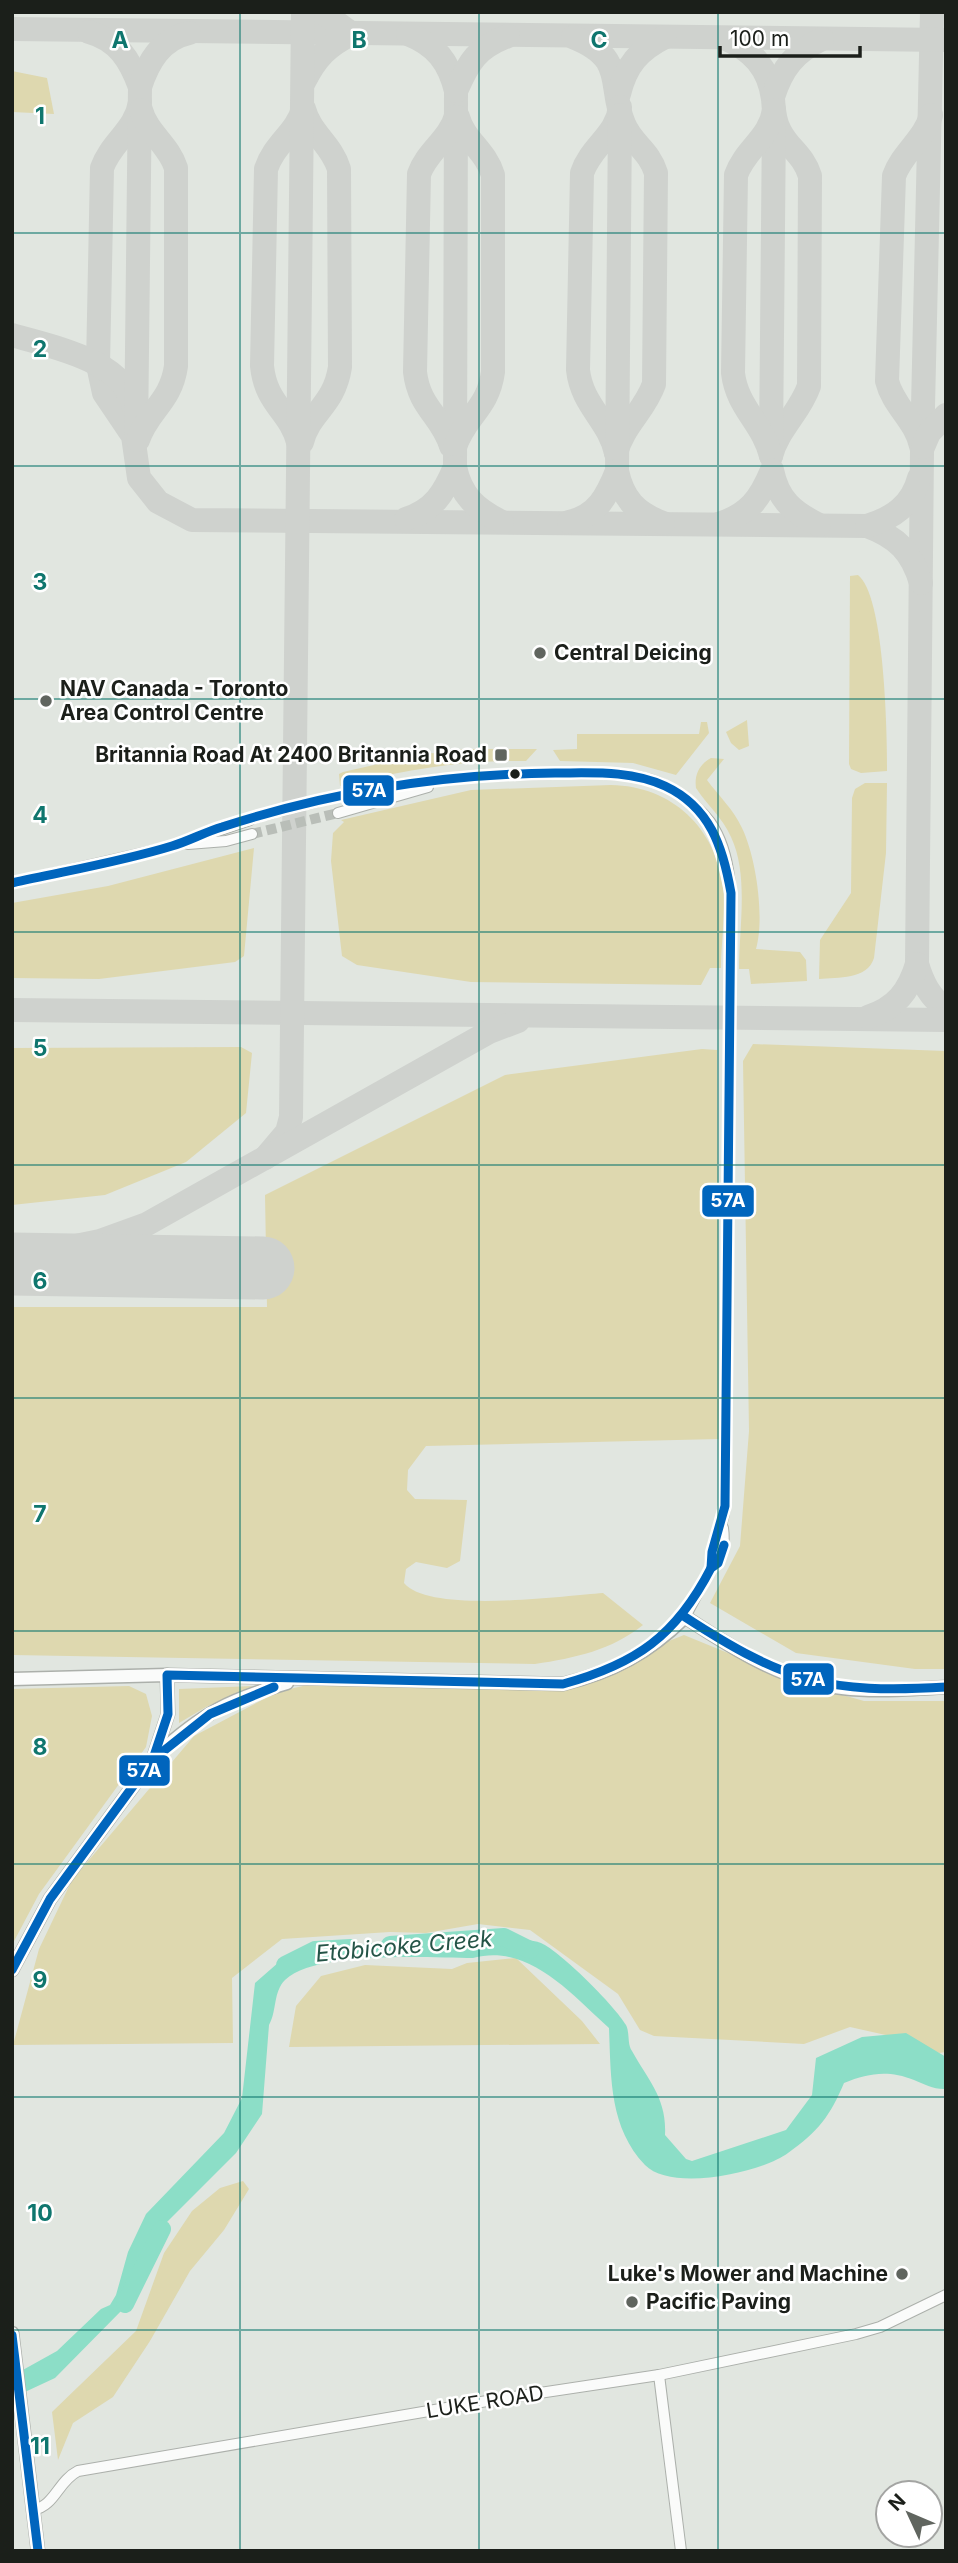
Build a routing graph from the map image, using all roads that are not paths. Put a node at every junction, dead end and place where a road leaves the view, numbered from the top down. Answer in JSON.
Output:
{"nodes":[{"id":1,"x":443,"y":781,"type":"junction"},
{"id":2,"x":339,"y":797,"type":"tunnel mouth"},
{"id":3,"x":338,"y":813,"type":"tunnel mouth"},
{"id":4,"x":250,"y":820,"type":"tunnel mouth"},
{"id":5,"x":252,"y":834,"type":"tunnel mouth"},
{"id":6,"x":173,"y":846,"type":"junction"},
{"id":7,"x":12,"y":883,"type":"edge"},
{"id":8,"x":730,"y":968,"type":"tunnel mouth"},
{"id":9,"x":729,"y":1067,"type":"tunnel mouth"},
{"id":10,"x":685,"y":1617,"type":"junction"},
{"id":11,"x":167,"y":1675,"type":"junction"},
{"id":12,"x":12,"y":1679,"type":"edge"},
{"id":13,"x":300,"y":1679,"type":"junction"},
{"id":14,"x":946,"y":1687,"type":"edge"},
{"id":15,"x":153,"y":1759,"type":"junction"},
{"id":16,"x":12,"y":1970,"type":"edge"},
{"id":17,"x":946,"y":2295,"type":"edge"},
{"id":18,"x":12,"y":2333,"type":"edge"},
{"id":19,"x":659,"y":2375,"type":"junction"},
{"id":20,"x":33,"y":2510,"type":"junction"},
{"id":21,"x":38,"y":2551,"type":"edge"},
{"id":22,"x":681,"y":2551,"type":"edge"}],
"edges":[{"from":1,"to":2,"type":"street"},
{"from":1,"to":3,"type":"street"},
{"from":1,"to":8,"type":"street"},
{"from":4,"to":6,"type":"street"},
{"from":5,"to":6,"type":"street"},
{"from":6,"to":7,"type":"street"},
{"from":9,"to":10,"type":"street"},
{"from":10,"to":13,"type":"street"},
{"from":10,"to":14,"type":"street"},
{"from":11,"to":12,"type":"street"},
{"from":11,"to":13,"type":"street"},
{"from":11,"to":15,"type":"street"},
{"from":13,"to":15,"type":"street"},
{"from":15,"to":16,"type":"street"},
{"from":17,"to":19,"type":"street","name":"LUKE ROAD"},
{"from":18,"to":20,"type":"street"},
{"from":19,"to":20,"type":"street","name":"LUKE ROAD"},
{"from":19,"to":22,"type":"street"},
{"from":20,"to":21,"type":"street"}]}
